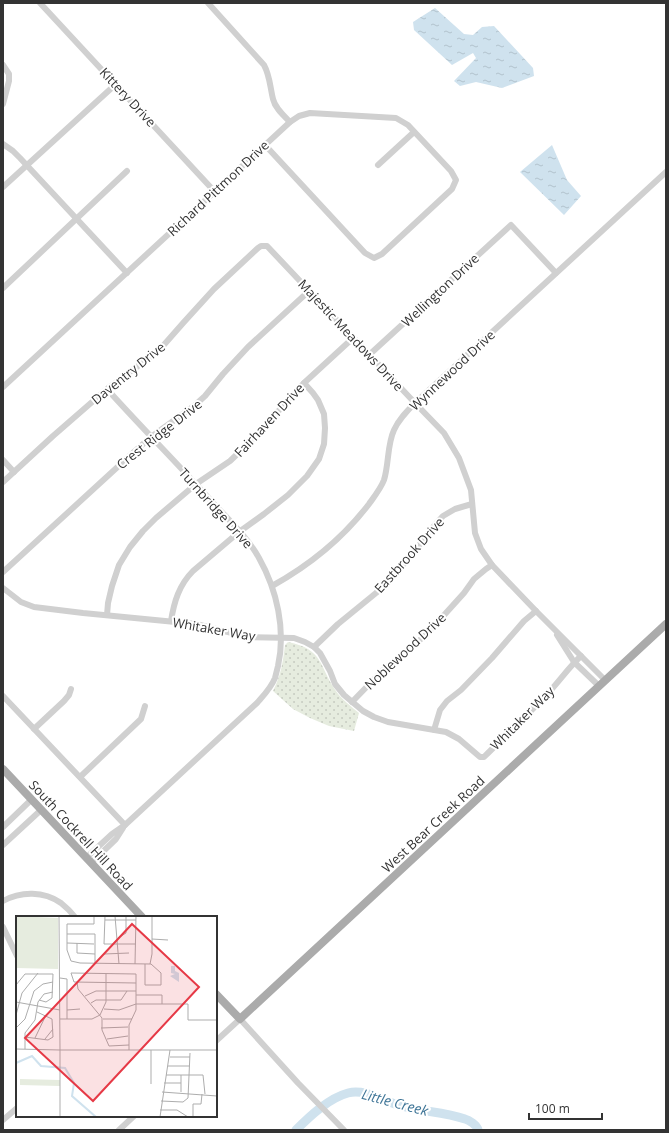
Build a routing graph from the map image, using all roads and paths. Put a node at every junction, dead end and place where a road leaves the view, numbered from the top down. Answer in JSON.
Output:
{"nodes":[{"id":1,"x":40,"y":3,"type":"edge"},
{"id":2,"x":208,"y":3,"type":"edge"},
{"id":3,"x":3,"y":65,"type":"edge"},
{"id":4,"x":116,"y":84,"type":"junction"},
{"id":5,"x":3,"y":104,"type":"edge"},
{"id":6,"x":290,"y":122,"type":"junction"},
{"id":7,"x":414,"y":132,"type":"junction"},
{"id":8,"x":3,"y":144,"type":"edge"},
{"id":9,"x":265,"y":145,"type":"junction"},
{"id":10,"x":27,"y":165,"type":"junction"},
{"id":11,"x":378,"y":165,"type":"dead end"},
{"id":12,"x":127,"y":171,"type":"dead end"},
{"id":13,"x":666,"y":172,"type":"edge"},
{"id":14,"x":3,"y":187,"type":"edge"},
{"id":15,"x":215,"y":192,"type":"junction"},
{"id":16,"x":77,"y":219,"type":"junction"},
{"id":17,"x":267,"y":246,"type":"joint"},
{"id":18,"x":127,"y":273,"type":"junction"},
{"id":19,"x":556,"y":273,"type":"junction"},
{"id":20,"x":3,"y":288,"type":"edge"},
{"id":21,"x":309,"y":291,"type":"junction"},
{"id":22,"x":353,"y":338,"type":"junction"},
{"id":23,"x":369,"y":355,"type":"junction"},
{"id":24,"x":304,"y":383,"type":"junction"},
{"id":25,"x":3,"y":387,"type":"edge"},
{"id":26,"x":106,"y":389,"type":"junction"},
{"id":27,"x":415,"y":403,"type":"junction"},
{"id":28,"x":151,"y":437,"type":"junction"},
{"id":29,"x":3,"y":460,"type":"edge"},
{"id":30,"x":14,"y":472,"type":"junction"},
{"id":31,"x":3,"y":482,"type":"edge"},
{"id":32,"x":196,"y":484,"type":"junction"},
{"id":33,"x":472,"y":504,"type":"junction"},
{"id":34,"x":239,"y":532,"type":"junction"},
{"id":35,"x":492,"y":565,"type":"junction"},
{"id":36,"x":3,"y":572,"type":"edge"},
{"id":37,"x":272,"y":586,"type":"junction"},
{"id":38,"x":3,"y":588,"type":"edge"},
{"id":39,"x":536,"y":611,"type":"junction"},
{"id":40,"x":107,"y":615,"type":"junction"},
{"id":41,"x":171,"y":621,"type":"junction"},
{"id":42,"x":666,"y":624,"type":"edge"},
{"id":43,"x":550,"y":625,"type":"junction"},
{"id":44,"x":281,"y":638,"type":"junction"},
{"id":45,"x":314,"y":647,"type":"junction"},
{"id":46,"x":581,"y":656,"type":"junction"},
{"id":47,"x":574,"y":662,"type":"junction"},
{"id":48,"x":606,"y":680,"type":"junction"},
{"id":49,"x":599,"y":686,"type":"junction"},
{"id":50,"x":71,"y":689,"type":"dead end"},
{"id":51,"x":3,"y":696,"type":"edge"},
{"id":52,"x":352,"y":702,"type":"junction"},
{"id":53,"x":145,"y":706,"type":"dead end"},
{"id":54,"x":34,"y":729,"type":"junction"},
{"id":55,"x":434,"y":730,"type":"junction"},
{"id":56,"x":3,"y":769,"type":"edge"},
{"id":57,"x":80,"y":777,"type":"junction"},
{"id":58,"x":31,"y":800,"type":"junction"},
{"id":59,"x":40,"y":810,"type":"junction"},
{"id":60,"x":125,"y":825,"type":"junction"},
{"id":61,"x":3,"y":827,"type":"edge"},
{"id":62,"x":3,"y":845,"type":"edge"},
{"id":63,"x":89,"y":860,"type":"junction"},
{"id":64,"x":3,"y":901,"type":"edge"},
{"id":65,"x":74,"y":916,"type":"edge"},
{"id":66,"x":141,"y":916,"type":"edge"},
{"id":67,"x":3,"y":927,"type":"edge"},
{"id":68,"x":16,"y":954,"type":"edge"},
{"id":69,"x":217,"y":995,"type":"edge"},
{"id":70,"x":240,"y":1019,"type":"junction"},
{"id":71,"x":217,"y":1040,"type":"edge"},
{"id":72,"x":16,"y":1109,"type":"edge"},
{"id":73,"x":133,"y":1117,"type":"edge"},
{"id":74,"x":3,"y":1120,"type":"edge"},
{"id":75,"x":119,"y":1130,"type":"edge"},
{"id":76,"x":344,"y":1130,"type":"edge"}],
"edges":[{"from":1,"to":4,"type":"street","name":"Kittery Drive"},
{"from":2,"to":6,"type":"street"},
{"from":3,"to":5,"type":"street"},
{"from":4,"to":10,"type":"street"},
{"from":4,"to":15,"type":"street","name":"Kittery Drive"},
{"from":6,"to":7,"type":"street","name":"Richard Pittmon Drive"},
{"from":6,"to":9,"type":"street","name":"Richard Pittmon Drive"},
{"from":7,"to":9,"type":"street","name":"Richard Pittmon Drive"},
{"from":7,"to":11,"type":"street"},
{"from":8,"to":10,"type":"street"},
{"from":9,"to":15,"type":"street","name":"Richard Pittmon Drive"},
{"from":10,"to":14,"type":"street"},
{"from":10,"to":16,"type":"street"},
{"from":12,"to":16,"type":"street"},
{"from":13,"to":19,"type":"street","name":"Wynnewood Drive"},
{"from":15,"to":18,"type":"street","name":"Richard Pittmon Drive"},
{"from":16,"to":18,"type":"street"},
{"from":16,"to":20,"type":"street"},
{"from":17,"to":21,"type":"street","name":"Majestic Meadows Drive"},
{"from":17,"to":26,"type":"street","name":"Daventry Drive"},
{"from":18,"to":25,"type":"street","name":"Richard Pittmon Drive"},
{"from":19,"to":23,"type":"street","name":"Wellington Drive"},
{"from":19,"to":27,"type":"street","name":"Wynnewood Drive"},
{"from":21,"to":22,"type":"street","name":"Majestic Meadows Drive"},
{"from":21,"to":28,"type":"street","name":"Crest Ridge Drive"},
{"from":22,"to":23,"type":"street","name":"Majestic Meadows Drive"},
{"from":22,"to":24,"type":"street","name":"Fairhaven Drive"},
{"from":23,"to":27,"type":"street","name":"Majestic Meadows Drive"},
{"from":24,"to":32,"type":"street","name":"Fairhaven Drive"},
{"from":24,"to":34,"type":"street"},
{"from":26,"to":28,"type":"street","name":"Turnbridge Drive"},
{"from":26,"to":30,"type":"street","name":"Daventry Drive"},
{"from":27,"to":33,"type":"street","name":"Majestic Meadows Drive"},
{"from":27,"to":37,"type":"street","name":"Wynnewood Drive"},
{"from":28,"to":32,"type":"street","name":"Turnbridge Drive"},
{"from":28,"to":36,"type":"street","name":"Crest Ridge Drive"},
{"from":29,"to":30,"type":"street"},
{"from":30,"to":31,"type":"street","name":"Daventry Drive"},
{"from":32,"to":34,"type":"street","name":"Turnbridge Drive"},
{"from":32,"to":40,"type":"street","name":"Fairhaven Drive"},
{"from":33,"to":35,"type":"street","name":"Majestic Meadows Drive"},
{"from":33,"to":45,"type":"street","name":"Eastbrook Drive"},
{"from":34,"to":37,"type":"street","name":"Turnbridge Drive"},
{"from":34,"to":41,"type":"street"},
{"from":35,"to":39,"type":"street","name":"Majestic Meadows Drive"},
{"from":35,"to":52,"type":"street","name":"Noblewood Drive"},
{"from":37,"to":44,"type":"street","name":"Turnbridge Drive"},
{"from":38,"to":40,"type":"street","name":"Whitaker Way"},
{"from":39,"to":43,"type":"street","name":"Majestic Meadows Drive"},
{"from":39,"to":55,"type":"street"},
{"from":40,"to":41,"type":"street","name":"Whitaker Way"},
{"from":41,"to":44,"type":"street","name":"Whitaker Way"},
{"from":42,"to":48,"type":"main road","name":"West Bear Creek Road"},
{"from":43,"to":46,"type":"street","name":"Majestic Meadows Drive"},
{"from":43,"to":47,"type":"street","name":"Majestic Meadows Drive"},
{"from":44,"to":45,"type":"street","name":"Whitaker Way"},
{"from":44,"to":60,"type":"street","name":"Turnbridge Drive"},
{"from":45,"to":52,"type":"street","name":"Whitaker Way"},
{"from":46,"to":47,"type":"street","name":"Whitaker Way"},
{"from":46,"to":48,"type":"street","name":"Majestic Meadows Drive"},
{"from":47,"to":49,"type":"street","name":"Majestic Meadows Drive"},
{"from":47,"to":55,"type":"street","name":"Whitaker Way"},
{"from":48,"to":49,"type":"main road","name":"West Bear Creek Road"},
{"from":49,"to":70,"type":"main road","name":"West Bear Creek Road"},
{"from":50,"to":54,"type":"street"},
{"from":51,"to":54,"type":"street"},
{"from":52,"to":55,"type":"street","name":"Whitaker Way"},
{"from":53,"to":57,"type":"street"},
{"from":54,"to":57,"type":"street"},
{"from":56,"to":58,"type":"main road","name":"South Cockrell Hill Road"},
{"from":57,"to":60,"type":"street"},
{"from":58,"to":59,"type":"main road","name":"South Cockrell Hill Road"},
{"from":58,"to":61,"type":"street"},
{"from":59,"to":62,"type":"street"},
{"from":59,"to":63,"type":"main road","name":"South Cockrell Hill Road"},
{"from":60,"to":63,"type":"street","name":"Turnbridge Drive"},
{"from":63,"to":66,"type":"main road","name":"South Cockrell Hill Road"},
{"from":64,"to":65,"type":"street"},
{"from":67,"to":68,"type":"street"},
{"from":69,"to":70,"type":"main road"},
{"from":70,"to":71,"type":"street","name":"West Bear Creek Road"},
{"from":70,"to":76,"type":"street"},
{"from":72,"to":74,"type":"street"},
{"from":73,"to":75,"type":"street"}]}
